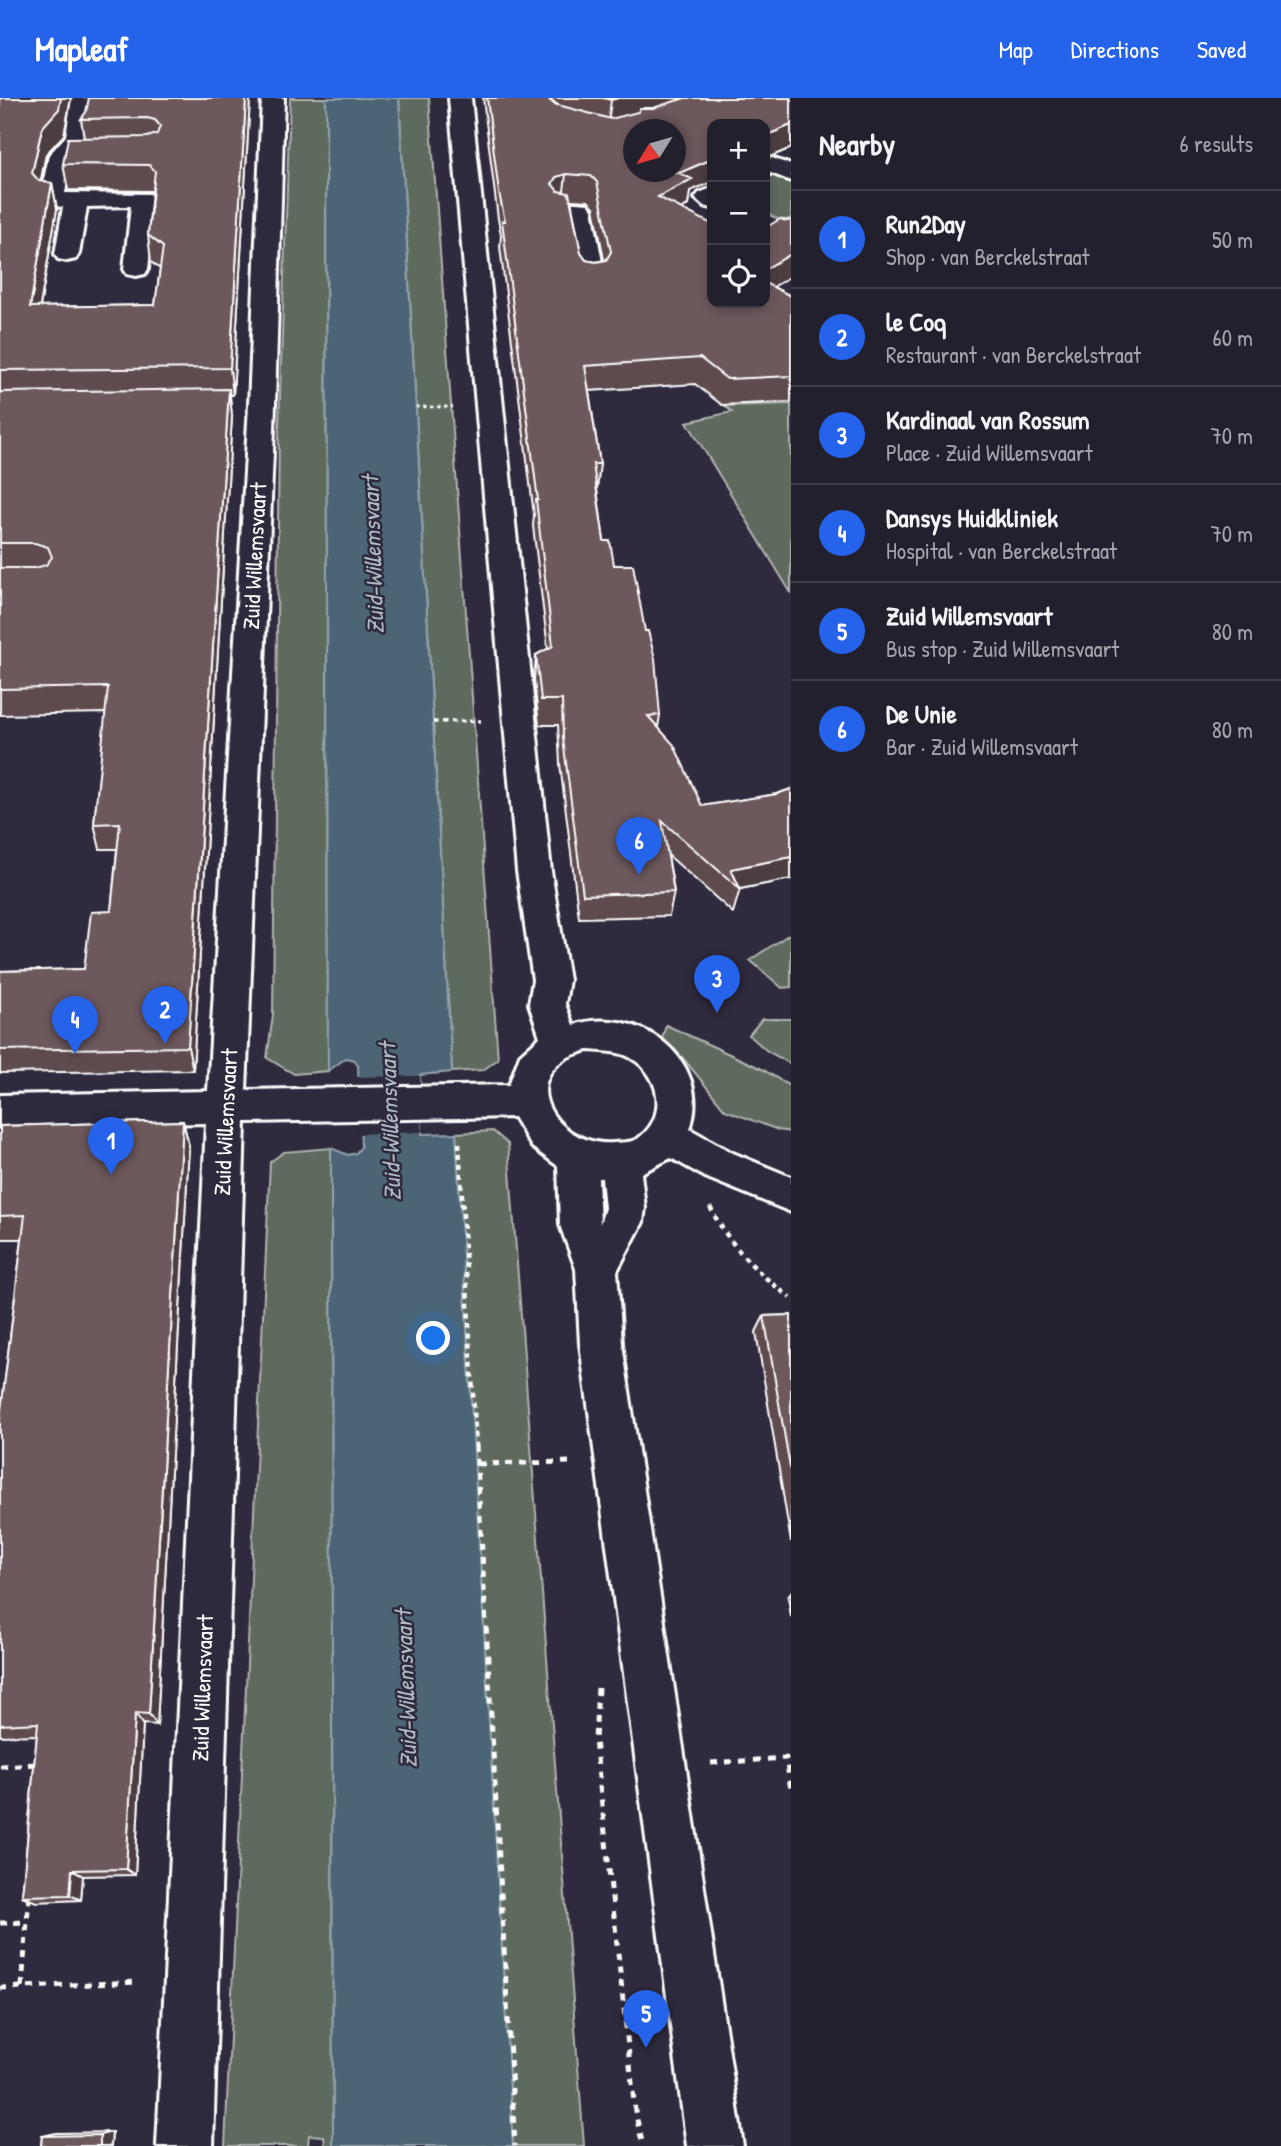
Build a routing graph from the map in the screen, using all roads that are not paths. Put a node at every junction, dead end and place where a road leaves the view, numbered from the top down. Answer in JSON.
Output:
{"nodes":[{"id":1,"x":83,"y":98,"type":"edge"},
{"id":2,"x":273,"y":98,"type":"edge"},
{"id":3,"x":460,"y":98,"type":"edge"},
{"id":4,"x":137,"y":154,"type":"edge"},
{"id":5,"x":60,"y":155,"type":"junction"},
{"id":6,"x":770,"y":166,"type":"edge"},
{"id":7,"x":791,"y":174,"type":"edge"},
{"id":8,"x":76,"y":199,"type":"junction"},
{"id":9,"x":574,"y":205,"type":"edge"},
{"id":10,"x":67,"y":254,"type":"dead end"},
{"id":11,"x":136,"y":269,"type":"dead end"},
{"id":12,"x":593,"y":278,"type":"edge"},
{"id":13,"x":574,"y":1039,"type":"junction"},
{"id":14,"x":526,"y":1101,"type":"junction"},
{"id":15,"x":226,"y":1106,"type":"junction"},
{"id":16,"x":0,"y":1111,"type":"edge"},
{"id":17,"x":668,"y":1136,"type":"junction"},
{"id":18,"x":577,"y":1157,"type":"junction"},
{"id":19,"x":620,"y":1162,"type":"junction"},
{"id":20,"x":791,"y":1195,"type":"edge"},
{"id":21,"x":596,"y":1269,"type":"junction"},
{"id":22,"x":184,"y":2146,"type":"edge"},
{"id":23,"x":715,"y":2146,"type":"edge"}],
"edges":[{"from":1,"to":5,"type":"street"},
{"from":2,"to":15,"type":"street","name":"Zuid Willemsvaart"},
{"from":3,"to":13,"type":"street"},
{"from":4,"to":5,"type":"street"},
{"from":5,"to":8,"type":"street"},
{"from":6,"to":7,"type":"street"},
{"from":8,"to":10,"type":"street"},
{"from":8,"to":11,"type":"street"},
{"from":9,"to":12,"type":"street"},
{"from":13,"to":14,"type":"street"},
{"from":13,"to":17,"type":"street"},
{"from":14,"to":15,"type":"street"},
{"from":14,"to":18,"type":"street"},
{"from":15,"to":16,"type":"street"},
{"from":15,"to":22,"type":"street","name":"Zuid Willemsvaart"},
{"from":17,"to":19,"type":"street"},
{"from":17,"to":20,"type":"street"},
{"from":18,"to":19,"type":"street"},
{"from":18,"to":21,"type":"street"},
{"from":19,"to":21,"type":"street"},
{"from":21,"to":23,"type":"street"}]}
